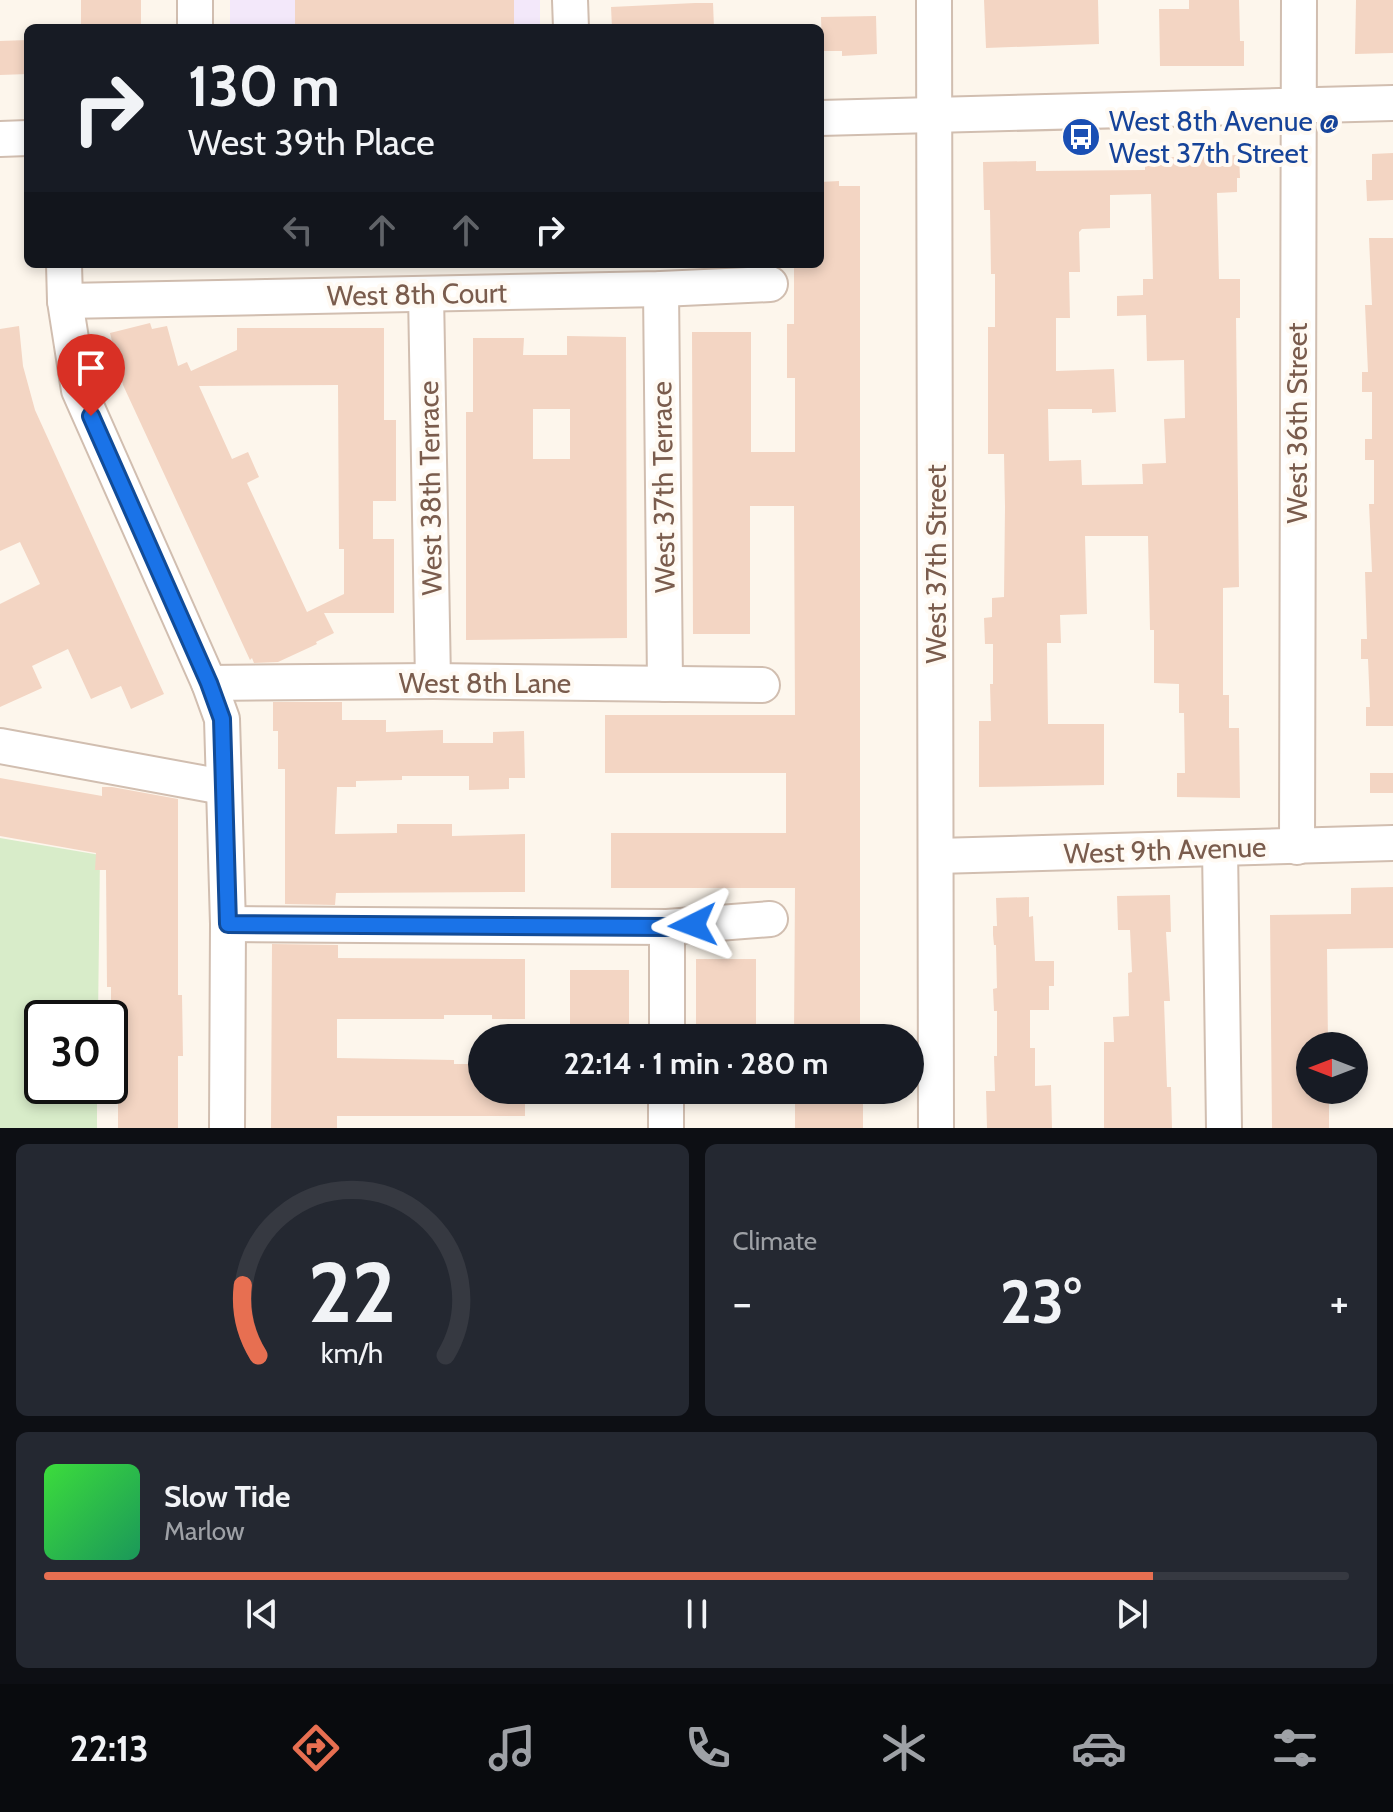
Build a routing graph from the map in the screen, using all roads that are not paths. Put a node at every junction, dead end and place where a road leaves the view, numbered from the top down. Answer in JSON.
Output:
{"nodes":[{"id":1,"x":195,"y":0,"type":"edge"},
{"id":2,"x":570,"y":0,"type":"edge"},
{"id":3,"x":934,"y":0,"type":"edge"},
{"id":4,"x":1299,"y":0,"type":"edge"},
{"id":5,"x":195,"y":24,"type":"edge"},
{"id":6,"x":571,"y":24,"type":"edge"},
{"id":7,"x":1393,"y":103,"type":"edge"},
{"id":8,"x":1298,"y":106,"type":"junction"},
{"id":9,"x":935,"y":116,"type":"junction"},
{"id":10,"x":824,"y":118,"type":"edge"},
{"id":11,"x":24,"y":138,"type":"edge"},
{"id":12,"x":0,"y":139,"type":"edge"},
{"id":13,"x":64,"y":268,"type":"edge"},
{"id":14,"x":770,"y":284,"type":"dead end"},
{"id":15,"x":661,"y":289,"type":"junction"},
{"id":16,"x":426,"y":294,"type":"junction"},
{"id":17,"x":65,"y":301,"type":"junction"},
{"id":18,"x":433,"y":681,"type":"junction"},
{"id":19,"x":209,"y":683,"type":"junction"},
{"id":20,"x":665,"y":684,"type":"junction"},
{"id":21,"x":762,"y":685,"type":"dead end"},
{"id":22,"x":0,"y":746,"type":"edge"},
{"id":23,"x":223,"y":787,"type":"junction"},
{"id":24,"x":1393,"y":843,"type":"edge"},
{"id":25,"x":1297,"y":847,"type":"junction"},
{"id":26,"x":1220,"y":848,"type":"junction"},
{"id":27,"x":937,"y":856,"type":"junction"},
{"id":28,"x":770,"y":919,"type":"dead end"},
{"id":29,"x":228,"y":924,"type":"junction"},
{"id":30,"x":667,"y":927,"type":"junction"},
{"id":31,"x":667,"y":1024,"type":"edge"},
{"id":32,"x":666,"y":1104,"type":"edge"},
{"id":33,"x":227,"y":1128,"type":"edge"},
{"id":34,"x":666,"y":1128,"type":"edge"},
{"id":35,"x":936,"y":1128,"type":"edge"},
{"id":36,"x":1224,"y":1128,"type":"edge"}],
"edges":[{"from":1,"to":5,"type":"street"},
{"from":2,"to":6,"type":"street"},
{"from":3,"to":9,"type":"street","name":"West 37th Street"},
{"from":4,"to":8,"type":"street","name":"West 36th Street"},
{"from":7,"to":8,"type":"street"},
{"from":8,"to":9,"type":"street"},
{"from":8,"to":25,"type":"street","name":"West 36th Street"},
{"from":9,"to":10,"type":"street"},
{"from":9,"to":27,"type":"street","name":"West 37th Street"},
{"from":11,"to":12,"type":"street"},
{"from":13,"to":17,"type":"street"},
{"from":14,"to":15,"type":"street","name":"West 8th Court"},
{"from":15,"to":16,"type":"street","name":"West 8th Court"},
{"from":15,"to":20,"type":"street","name":"West 37th Terrace"},
{"from":16,"to":17,"type":"street","name":"West 8th Court"},
{"from":16,"to":18,"type":"street","name":"West 38th Terrace"},
{"from":17,"to":19,"type":"street"},
{"from":18,"to":19,"type":"street","name":"West 8th Lane"},
{"from":18,"to":20,"type":"street","name":"West 8th Lane"},
{"from":19,"to":23,"type":"street"},
{"from":20,"to":21,"type":"street","name":"West 8th Lane"},
{"from":22,"to":23,"type":"street"},
{"from":23,"to":29,"type":"street"},
{"from":24,"to":25,"type":"street","name":"West 9th Avenue"},
{"from":25,"to":26,"type":"street","name":"West 9th Avenue"},
{"from":26,"to":27,"type":"street","name":"West 9th Avenue"},
{"from":26,"to":36,"type":"street"},
{"from":27,"to":35,"type":"street","name":"West 37th Street"},
{"from":28,"to":30,"type":"street"},
{"from":29,"to":30,"type":"street"},
{"from":29,"to":33,"type":"street"},
{"from":30,"to":31,"type":"street"},
{"from":32,"to":34,"type":"street"}]}
